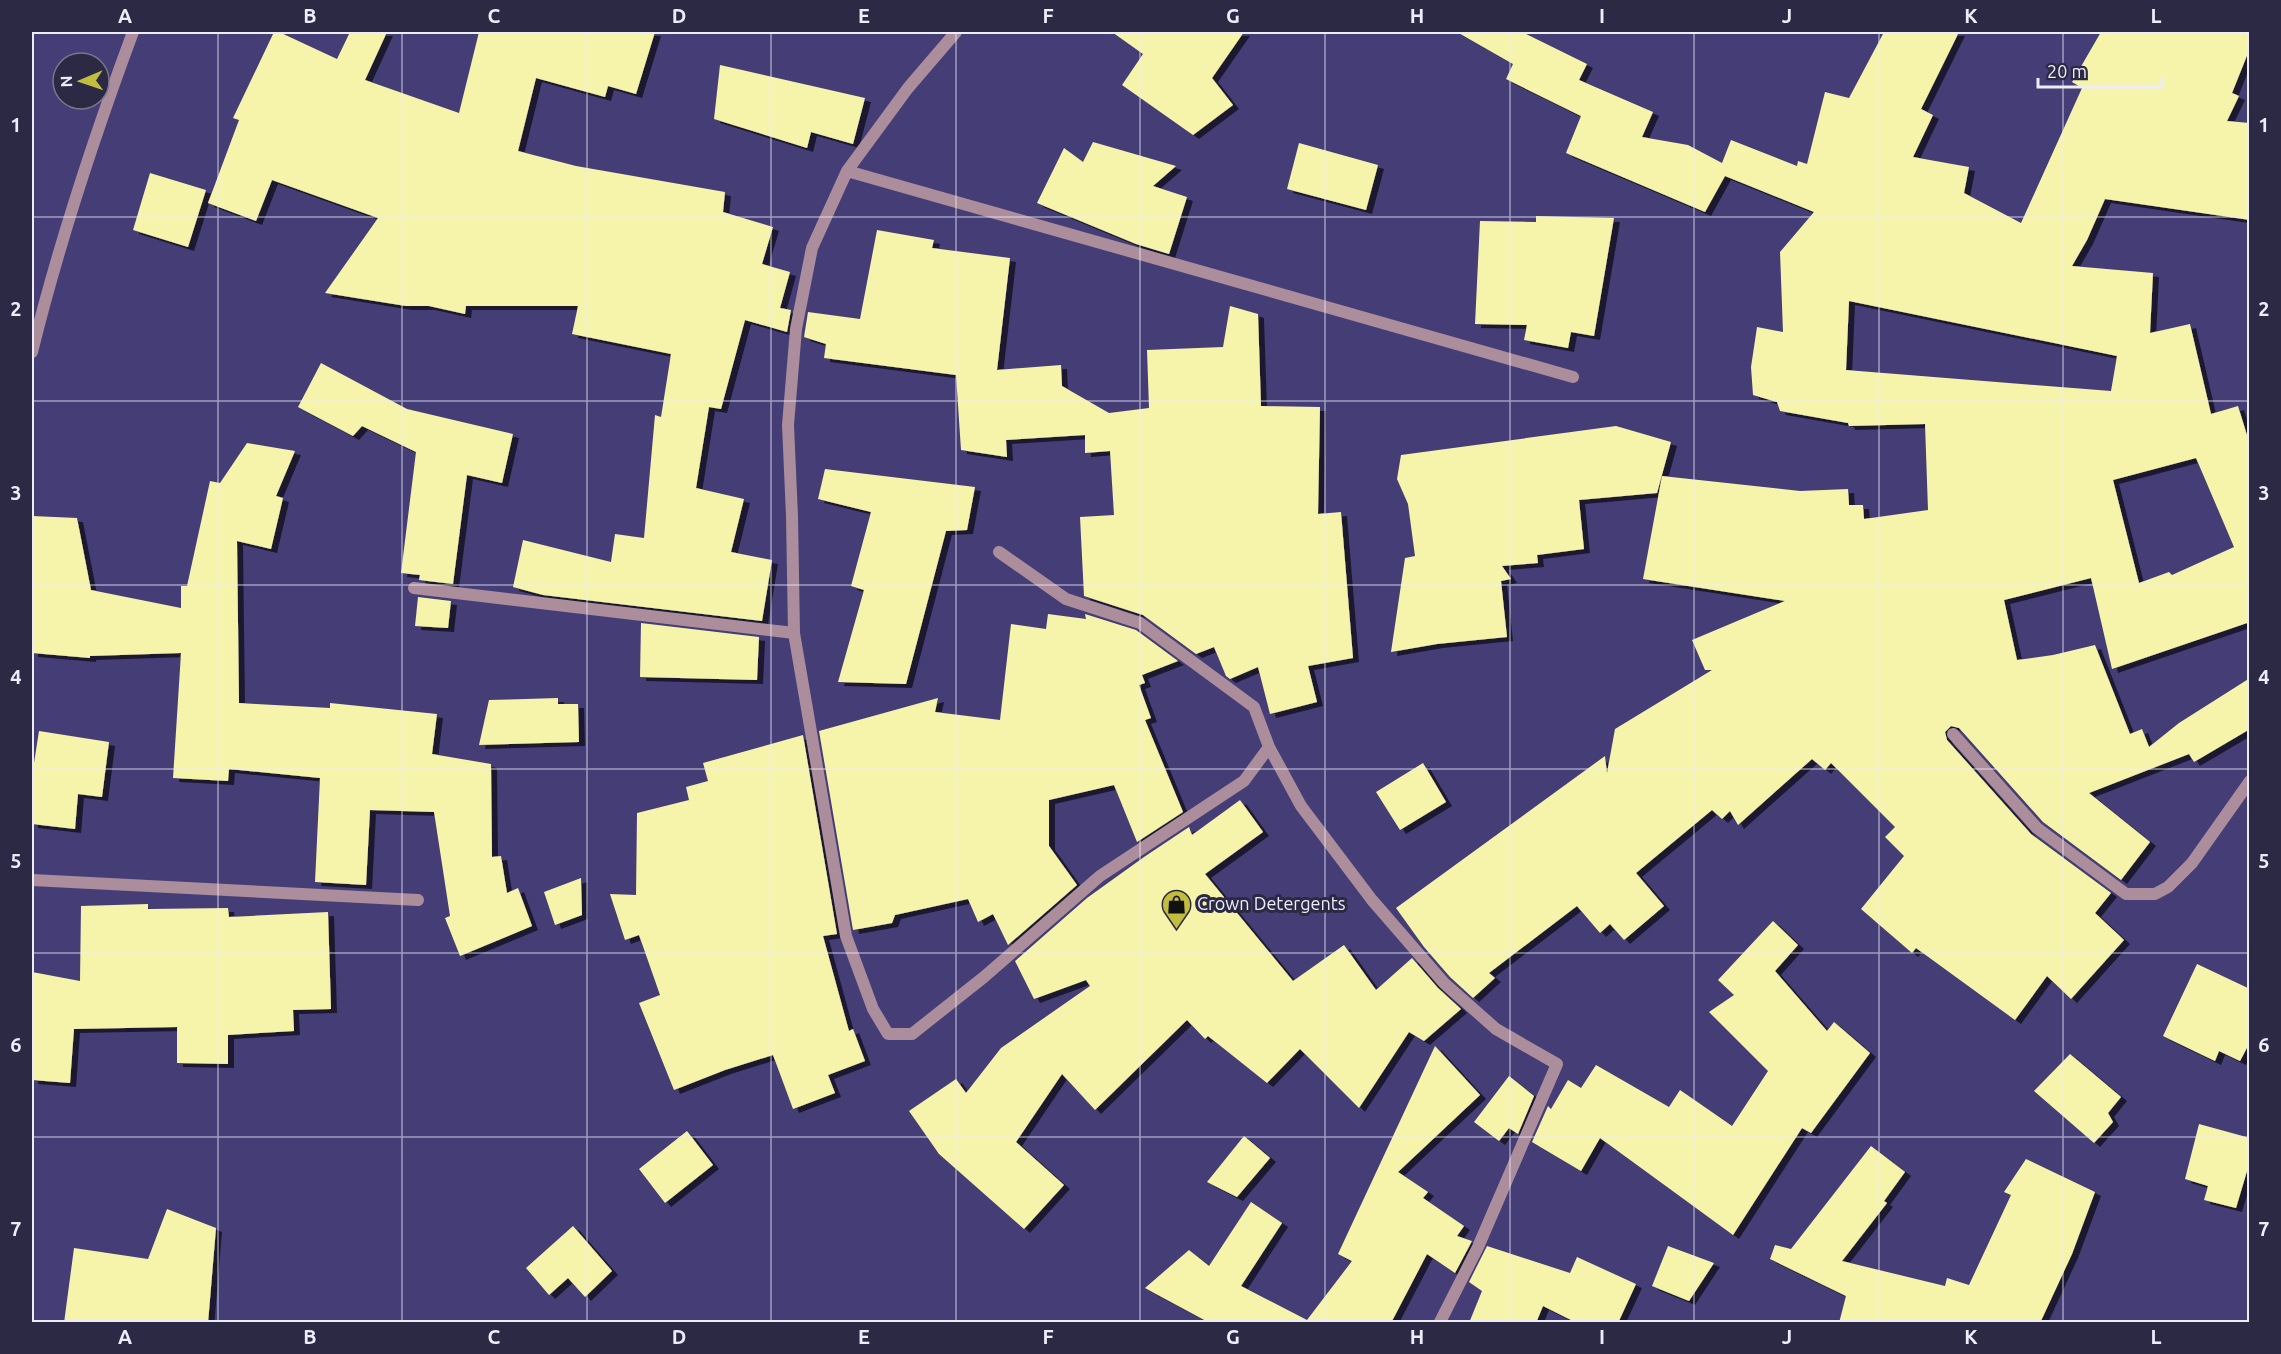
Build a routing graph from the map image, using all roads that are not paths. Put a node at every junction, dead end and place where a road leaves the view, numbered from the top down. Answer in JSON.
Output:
{"nodes":[{"id":1,"x":133,"y":32,"type":"edge"},
{"id":2,"x":956,"y":32,"type":"edge"},
{"id":3,"x":847,"y":171,"type":"junction"},
{"id":4,"x":32,"y":352,"type":"edge"},
{"id":5,"x":1573,"y":377,"type":"dead end"},
{"id":6,"x":999,"y":552,"type":"dead end"},
{"id":7,"x":414,"y":588,"type":"dead end"},
{"id":8,"x":794,"y":633,"type":"junction"},
{"id":9,"x":1953,"y":734,"type":"dead end"},
{"id":10,"x":1269,"y":747,"type":"junction"},
{"id":11,"x":2250,"y":781,"type":"edge"},
{"id":12,"x":32,"y":880,"type":"edge"},
{"id":13,"x":418,"y":900,"type":"dead end"},
{"id":14,"x":1440,"y":1323,"type":"edge"}],
"edges":[{"from":1,"to":4,"type":"street"},
{"from":2,"to":3,"type":"street"},
{"from":3,"to":5,"type":"street"},
{"from":3,"to":8,"type":"street"},
{"from":6,"to":10,"type":"street"},
{"from":7,"to":8,"type":"street"},
{"from":8,"to":10,"type":"street"},
{"from":9,"to":11,"type":"street"},
{"from":10,"to":14,"type":"street"},
{"from":12,"to":13,"type":"street"}]}
